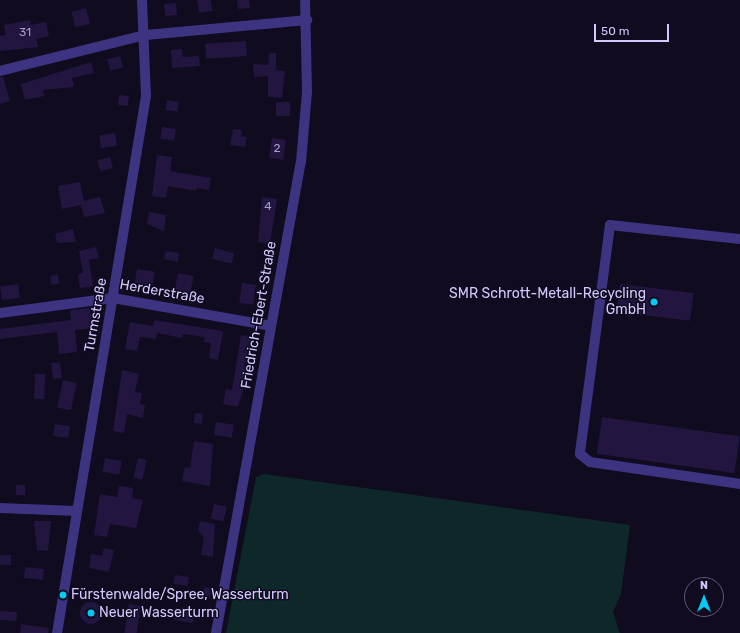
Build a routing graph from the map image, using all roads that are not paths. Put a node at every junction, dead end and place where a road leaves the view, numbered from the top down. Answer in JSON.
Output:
{"nodes":[{"id":1,"x":142,"y":0,"type":"edge"},
{"id":2,"x":305,"y":0,"type":"edge"},
{"id":3,"x":307,"y":20,"type":"junction"},
{"id":4,"x":146,"y":35,"type":"junction"},
{"id":5,"x":0,"y":71,"type":"edge"},
{"id":6,"x":740,"y":239,"type":"edge"},
{"id":7,"x":113,"y":298,"type":"junction"},
{"id":8,"x":0,"y":313,"type":"edge"},
{"id":9,"x":271,"y":326,"type":"junction"},
{"id":10,"x":740,"y":484,"type":"edge"},
{"id":11,"x":0,"y":508,"type":"edge"},
{"id":12,"x":76,"y":511,"type":"junction"},
{"id":13,"x":57,"y":633,"type":"edge"},
{"id":14,"x":216,"y":633,"type":"edge"}],
"edges":[{"from":1,"to":4,"type":"street","name":"Turmstraße"},
{"from":2,"to":3,"type":"street","name":"Friedrich-Ebert-Straße"},
{"from":3,"to":4,"type":"street"},
{"from":3,"to":9,"type":"street","name":"Friedrich-Ebert-Straße"},
{"from":4,"to":5,"type":"street"},
{"from":4,"to":7,"type":"street","name":"Turmstraße"},
{"from":6,"to":10,"type":"street"},
{"from":7,"to":8,"type":"street","name":"Herderstraße"},
{"from":7,"to":9,"type":"street","name":"Herderstraße"},
{"from":7,"to":12,"type":"street","name":"Turmstraße"},
{"from":9,"to":14,"type":"street","name":"Friedrich-Ebert-Straße"},
{"from":11,"to":12,"type":"street"},
{"from":12,"to":13,"type":"street","name":"Turmstraße"}]}
